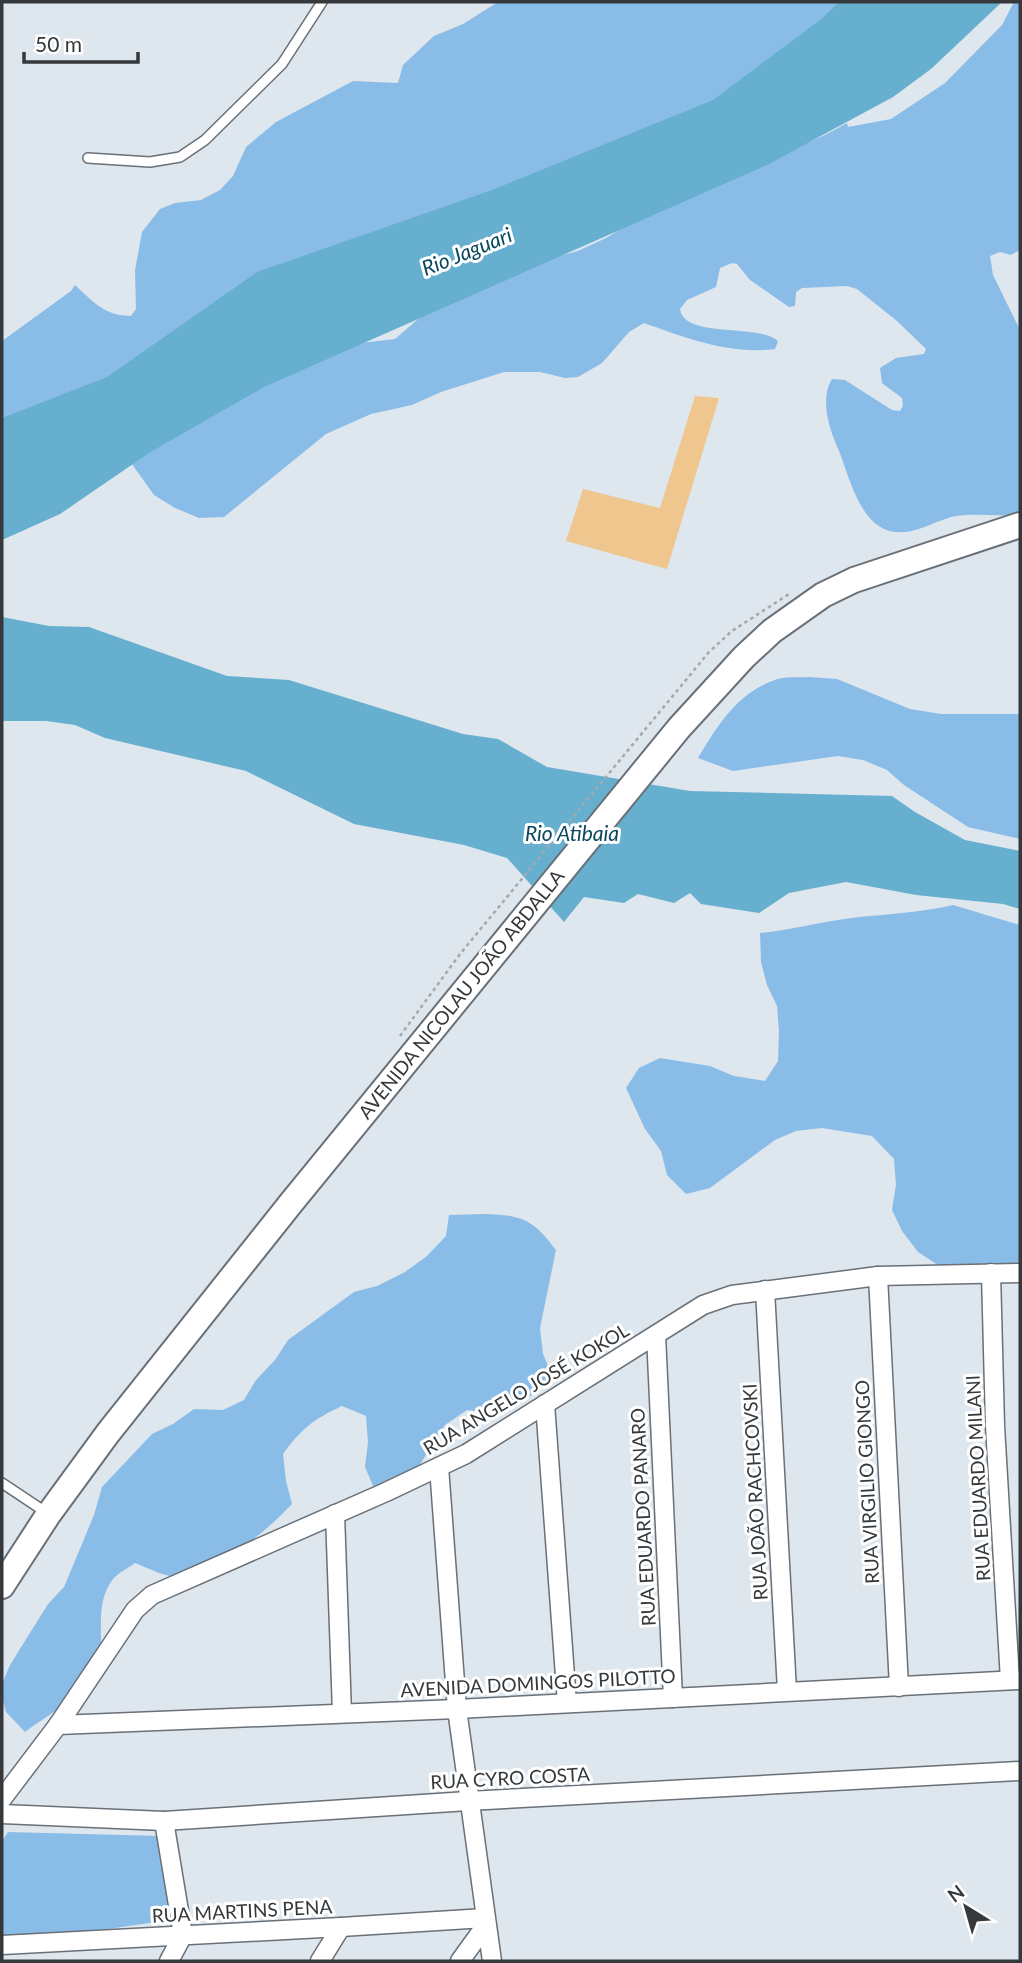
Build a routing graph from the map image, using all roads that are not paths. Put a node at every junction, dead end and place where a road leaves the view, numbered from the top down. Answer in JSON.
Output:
{"nodes":[{"id":1,"x":321,"y":2,"type":"edge"},
{"id":2,"x":88,"y":158,"type":"dead end"},
{"id":3,"x":1020,"y":525,"type":"edge"},
{"id":4,"x":992,"y":1273,"type":"junction"},
{"id":5,"x":1020,"y":1273,"type":"edge"},
{"id":6,"x":878,"y":1276,"type":"junction"},
{"id":7,"x":765,"y":1290,"type":"junction"},
{"id":8,"x":656,"y":1335,"type":"junction"},
{"id":9,"x":545,"y":1404,"type":"junction"},
{"id":10,"x":439,"y":1467,"type":"junction"},
{"id":11,"x":2,"y":1483,"type":"edge"},
{"id":12,"x":48,"y":1514,"type":"junction"},
{"id":13,"x":335,"y":1514,"type":"junction"},
{"id":14,"x":2,"y":1586,"type":"edge"},
{"id":15,"x":1015,"y":1680,"type":"edge"},
{"id":16,"x":899,"y":1687,"type":"junction"},
{"id":17,"x":787,"y":1691,"type":"junction"},
{"id":18,"x":673,"y":1698,"type":"junction"},
{"id":19,"x":567,"y":1703,"type":"junction"},
{"id":20,"x":457,"y":1709,"type":"junction"},
{"id":21,"x":342,"y":1713,"type":"junction"},
{"id":22,"x":58,"y":1725,"type":"junction"},
{"id":23,"x":1020,"y":1771,"type":"edge"},
{"id":24,"x":2,"y":1798,"type":"edge"},
{"id":25,"x":468,"y":1801,"type":"junction"},
{"id":26,"x":2,"y":1814,"type":"edge"},
{"id":27,"x":164,"y":1821,"type":"junction"},
{"id":28,"x":486,"y":1921,"type":"junction"},
{"id":29,"x":341,"y":1927,"type":"junction"},
{"id":30,"x":183,"y":1934,"type":"junction"},
{"id":31,"x":46,"y":1944,"type":"junction"},
{"id":32,"x":2,"y":1945,"type":"edge"},
{"id":33,"x":35,"y":1961,"type":"edge"},
{"id":34,"x":169,"y":1961,"type":"edge"},
{"id":35,"x":320,"y":1961,"type":"edge"},
{"id":36,"x":460,"y":1961,"type":"edge"},
{"id":37,"x":492,"y":1961,"type":"edge"}],
"edges":[{"from":1,"to":2,"type":"lane"},
{"from":3,"to":12,"type":"main road","name":"AVENIDA NICOLAU JOÃO ABDALLA"},
{"from":4,"to":5,"type":"street","name":"RUA ANGELO JOSÉ KOKOL"},
{"from":4,"to":6,"type":"street","name":"RUA ANGELO JOSÉ KOKOL"},
{"from":4,"to":15,"type":"street","name":"RUA EDUARDO MILANI"},
{"from":6,"to":7,"type":"street","name":"RUA ANGELO JOSÉ KOKOL"},
{"from":6,"to":16,"type":"street","name":"RUA VIRGILIO GIONGO"},
{"from":7,"to":8,"type":"street","name":"RUA ANGELO JOSÉ KOKOL"},
{"from":7,"to":17,"type":"street","name":"RUA JOÃO RACHCOVSKI"},
{"from":8,"to":9,"type":"street","name":"RUA ANGELO JOSÉ KOKOL"},
{"from":8,"to":18,"type":"street","name":"RUA EDUARDO PANARO"},
{"from":9,"to":10,"type":"street","name":"RUA ANGELO JOSÉ KOKOL"},
{"from":9,"to":19,"type":"street"},
{"from":10,"to":13,"type":"street","name":"RUA ANGELO JOSÉ KOKOL"},
{"from":10,"to":20,"type":"street"},
{"from":11,"to":12,"type":"lane"},
{"from":12,"to":14,"type":"main road","name":"AVENIDA NICOLAU JOÃO ABDALLA"},
{"from":13,"to":21,"type":"street"},
{"from":13,"to":22,"type":"street","name":"RUA ANGELO JOSÉ KOKOL"},
{"from":15,"to":16,"type":"street","name":"AVENIDA DOMINGOS PILOTTO"},
{"from":16,"to":17,"type":"street","name":"AVENIDA DOMINGOS PILOTTO"},
{"from":17,"to":18,"type":"street","name":"AVENIDA DOMINGOS PILOTTO"},
{"from":18,"to":19,"type":"street","name":"AVENIDA DOMINGOS PILOTTO"},
{"from":19,"to":20,"type":"street","name":"AVENIDA DOMINGOS PILOTTO"},
{"from":20,"to":21,"type":"street","name":"AVENIDA DOMINGOS PILOTTO"},
{"from":20,"to":25,"type":"street"},
{"from":21,"to":22,"type":"street","name":"AVENIDA DOMINGOS PILOTTO"},
{"from":22,"to":24,"type":"street","name":"RUA ANGELO JOSÉ KOKOL"},
{"from":23,"to":25,"type":"street","name":"RUA CYRO COSTA"},
{"from":25,"to":27,"type":"street","name":"RUA CYRO COSTA"},
{"from":25,"to":28,"type":"street"},
{"from":26,"to":27,"type":"street","name":"RUA CYRO COSTA"},
{"from":27,"to":30,"type":"street"},
{"from":28,"to":29,"type":"street","name":"RUA MARTINS PENA"},
{"from":28,"to":36,"type":"street"},
{"from":28,"to":37,"type":"street"},
{"from":29,"to":30,"type":"street","name":"RUA MARTINS PENA"},
{"from":29,"to":35,"type":"street"},
{"from":30,"to":31,"type":"street","name":"RUA MARTINS PENA"},
{"from":30,"to":34,"type":"street"},
{"from":31,"to":32,"type":"street","name":"RUA MARTINS PENA"},
{"from":31,"to":33,"type":"street"}]}
